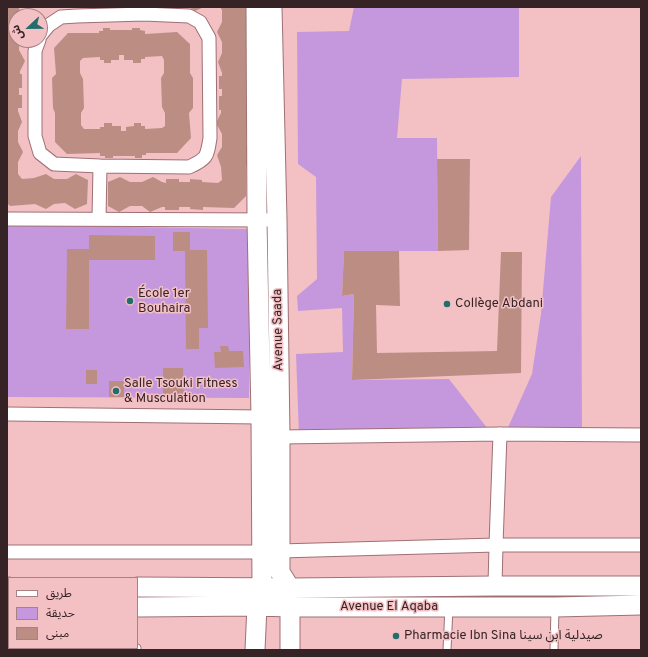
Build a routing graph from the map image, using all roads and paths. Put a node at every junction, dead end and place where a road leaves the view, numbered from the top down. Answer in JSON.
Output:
{"nodes":[{"id":1,"x":256,"y":7,"type":"edge"},
{"id":2,"x":272,"y":7,"type":"edge"},
{"id":3,"x":144,"y":11,"type":"edge"},
{"id":4,"x":48,"y":25,"type":"edge"},
{"id":5,"x":36,"y":48,"type":"edge"},
{"id":6,"x":100,"y":166,"type":"junction"},
{"id":7,"x":7,"y":219,"type":"edge"},
{"id":8,"x":99,"y":219,"type":"junction"},
{"id":9,"x":257,"y":220,"type":"junction"},
{"id":10,"x":277,"y":220,"type":"junction"},
{"id":11,"x":7,"y":414,"type":"edge"},
{"id":12,"x":261,"y":417,"type":"junction"},
{"id":13,"x":500,"y":434,"type":"junction"},
{"id":14,"x":641,"y":435,"type":"edge"},
{"id":15,"x":280,"y":437,"type":"junction"},
{"id":16,"x":496,"y":545,"type":"junction"},
{"id":17,"x":641,"y":545,"type":"edge"},
{"id":18,"x":271,"y":551,"type":"junction"},
{"id":19,"x":7,"y":552,"type":"edge"},
{"id":20,"x":495,"y":586,"type":"junction"},
{"id":21,"x":641,"y":586,"type":"edge"},
{"id":22,"x":138,"y":587,"type":"edge"},
{"id":23,"x":262,"y":588,"type":"junction"},
{"id":24,"x":290,"y":588,"type":"junction"},
{"id":25,"x":641,"y":605,"type":"edge"},
{"id":26,"x":257,"y":606,"type":"junction"},
{"id":27,"x":138,"y":607,"type":"edge"},
{"id":28,"x":290,"y":607,"type":"junction"},
{"id":29,"x":449,"y":607,"type":"junction"},
{"id":30,"x":555,"y":607,"type":"junction"},
{"id":31,"x":256,"y":650,"type":"edge"},
{"id":32,"x":290,"y":650,"type":"edge"},
{"id":33,"x":447,"y":650,"type":"edge"},
{"id":34,"x":554,"y":650,"type":"edge"}],
"edges":[{"from":1,"to":9,"type":"street","name":"Avenue Saada"},
{"from":2,"to":10,"type":"street","name":"Avenue Saada"},
{"from":3,"to":4,"type":"street"},
{"from":3,"to":6,"type":"street"},
{"from":5,"to":6,"type":"street"},
{"from":6,"to":8,"type":"street"},
{"from":7,"to":8,"type":"street"},
{"from":8,"to":9,"type":"street"},
{"from":9,"to":10,"type":"street"},
{"from":9,"to":12,"type":"street","name":"Avenue Saada"},
{"from":10,"to":15,"type":"street","name":"Avenue Saada"},
{"from":11,"to":12,"type":"street"},
{"from":12,"to":15,"type":"street"},
{"from":12,"to":18,"type":"street","name":"Avenue Saada"},
{"from":13,"to":14,"type":"street"},
{"from":13,"to":15,"type":"street"},
{"from":13,"to":16,"type":"street"},
{"from":15,"to":18,"type":"street","name":"Avenue Saada"},
{"from":16,"to":17,"type":"street"},
{"from":16,"to":18,"type":"street"},
{"from":16,"to":20,"type":"street"},
{"from":18,"to":19,"type":"street"},
{"from":18,"to":23,"type":"street","name":"Avenue Saada"},
{"from":18,"to":24,"type":"street","name":"Avenue Saada"},
{"from":20,"to":21,"type":"street","name":"Avenue El Aqaba"},
{"from":20,"to":24,"type":"street","name":"Avenue El Aqaba"},
{"from":22,"to":23,"type":"street","name":"Avenue El Aqaba"},
{"from":23,"to":24,"type":"street","name":"Avenue El Aqaba"},
{"from":23,"to":26,"type":"street","name":"Avenue Saada"},
{"from":24,"to":28,"type":"street"},
{"from":25,"to":30,"type":"street","name":"Avenue El Aqaba"},
{"from":26,"to":27,"type":"street","name":"Avenue El Aqaba"},
{"from":26,"to":28,"type":"street","name":"Avenue El Aqaba"},
{"from":26,"to":31,"type":"street","name":"Avenue Saada"},
{"from":28,"to":29,"type":"street","name":"Avenue El Aqaba"},
{"from":28,"to":32,"type":"street"},
{"from":29,"to":30,"type":"street","name":"Avenue El Aqaba"},
{"from":29,"to":33,"type":"lane"},
{"from":30,"to":34,"type":"lane"}]}
